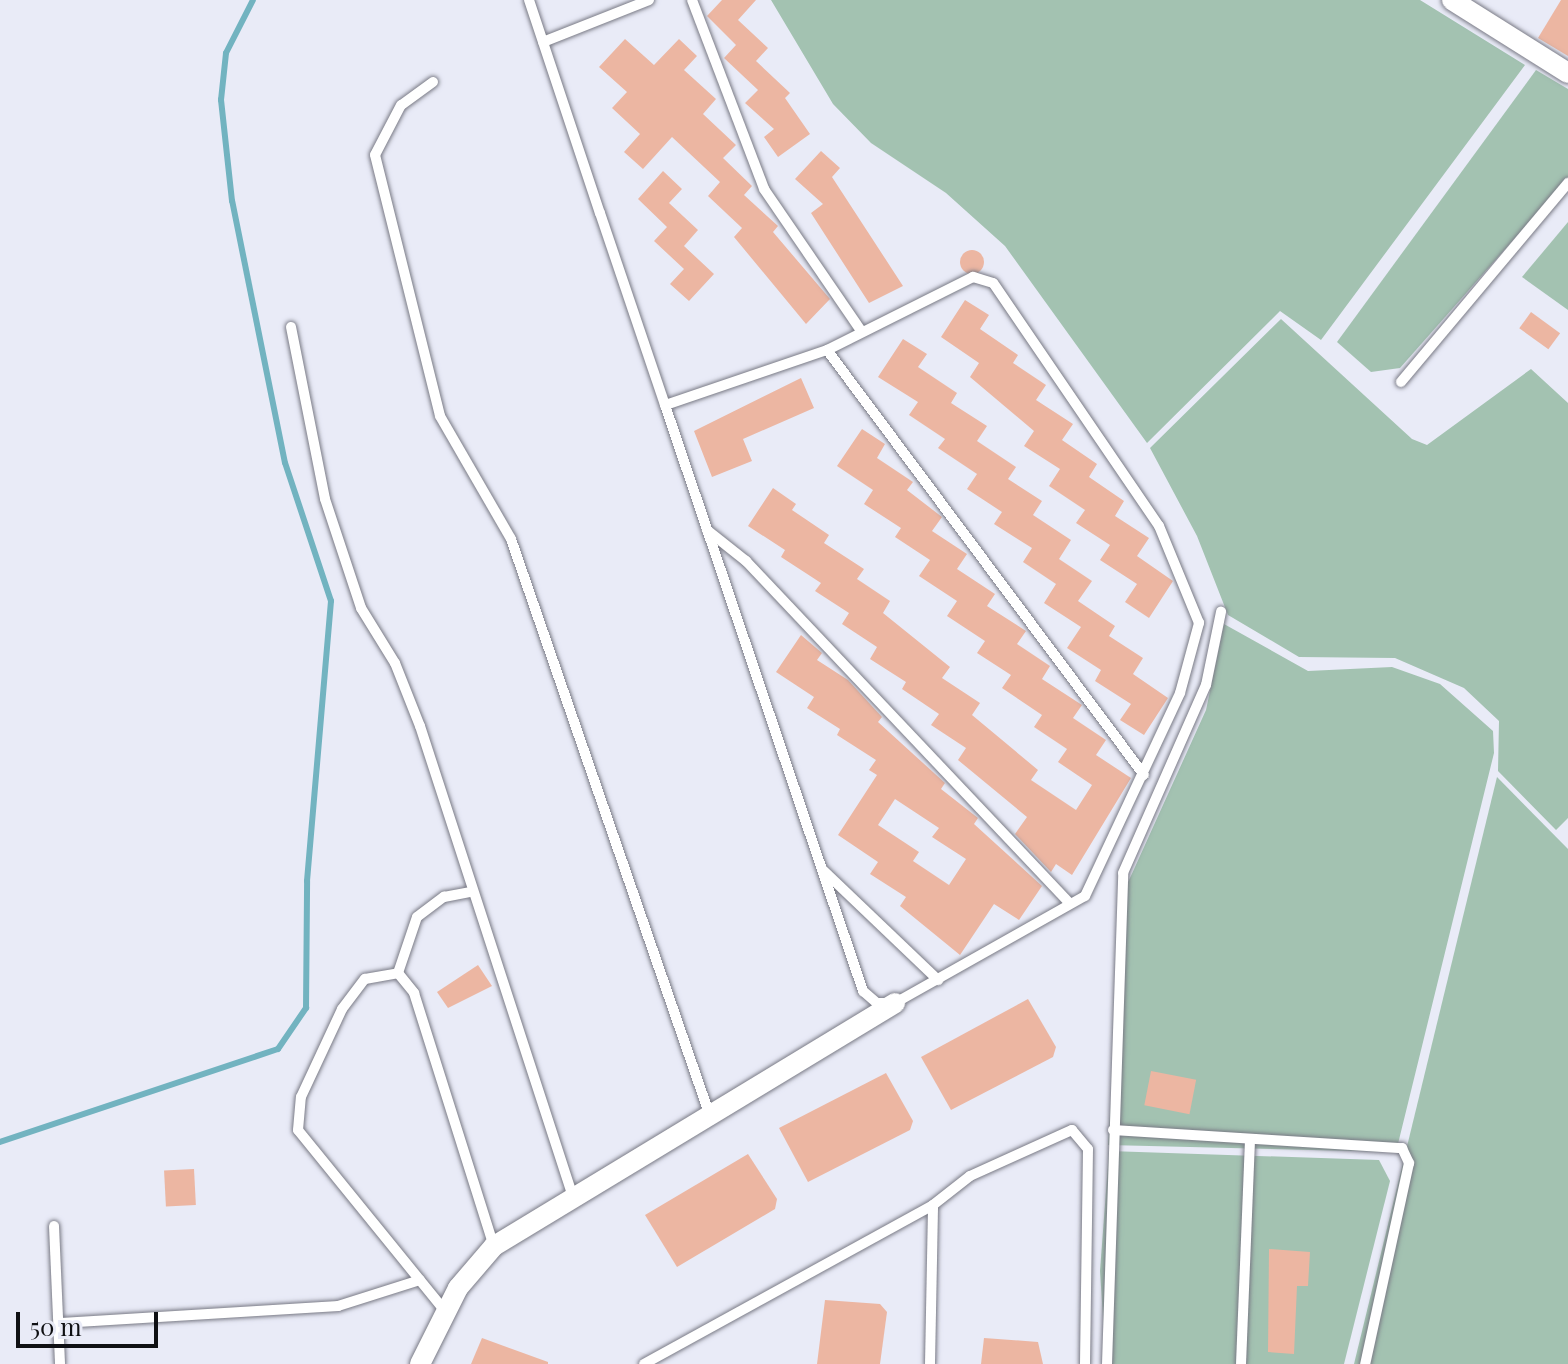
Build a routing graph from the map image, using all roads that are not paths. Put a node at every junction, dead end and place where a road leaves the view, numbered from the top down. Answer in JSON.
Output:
{"nodes":[{"id":1,"x":529,"y":0,"type":"edge"},
{"id":2,"x":649,"y":0,"type":"edge"},
{"id":3,"x":692,"y":0,"type":"edge"},
{"id":4,"x":1452,"y":0,"type":"edge"},
{"id":5,"x":543,"y":42,"type":"junction"},
{"id":6,"x":1568,"y":73,"type":"edge"},
{"id":7,"x":433,"y":82,"type":"dead end"},
{"id":8,"x":1568,"y":183,"type":"edge"},
{"id":9,"x":291,"y":327,"type":"dead end"},
{"id":10,"x":862,"y":332,"type":"junction"},
{"id":11,"x":827,"y":350,"type":"junction"},
{"id":12,"x":1401,"y":382,"type":"dead end"},
{"id":13,"x":665,"y":405,"type":"junction"},
{"id":14,"x":707,"y":530,"type":"junction"},
{"id":15,"x":1221,"y":612,"type":"dead end"},
{"id":16,"x":1144,"y":775,"type":"junction"},
{"id":17,"x":821,"y":869,"type":"junction"},
{"id":18,"x":470,"y":892,"type":"junction"},
{"id":19,"x":1069,"y":903,"type":"junction"},
{"id":20,"x":398,"y":973,"type":"junction"},
{"id":21,"x":938,"y":980,"type":"junction"},
{"id":22,"x":895,"y":1003,"type":"junction"},
{"id":23,"x":709,"y":1113,"type":"junction"},
{"id":24,"x":1113,"y":1130,"type":"junction"},
{"id":25,"x":1250,"y":1140,"type":"junction"},
{"id":26,"x":572,"y":1193,"type":"junction"},
{"id":27,"x":933,"y":1205,"type":"junction"},
{"id":28,"x":54,"y":1226,"type":"dead end"},
{"id":29,"x":494,"y":1246,"type":"junction"},
{"id":30,"x":420,"y":1280,"type":"junction"},
{"id":31,"x":445,"y":1311,"type":"junction"},
{"id":32,"x":61,"y":1323,"type":"junction"},
{"id":33,"x":60,"y":1364,"type":"edge"},
{"id":34,"x":420,"y":1364,"type":"edge"},
{"id":35,"x":644,"y":1364,"type":"edge"},
{"id":36,"x":930,"y":1364,"type":"edge"},
{"id":37,"x":1085,"y":1364,"type":"edge"},
{"id":38,"x":1107,"y":1364,"type":"edge"},
{"id":39,"x":1241,"y":1364,"type":"edge"},
{"id":40,"x":1365,"y":1364,"type":"edge"}],
"edges":[{"from":1,"to":5,"type":"lane"},
{"from":2,"to":5,"type":"lane"},
{"from":3,"to":10,"type":"lane"},
{"from":4,"to":6,"type":"street"},
{"from":5,"to":13,"type":"lane"},
{"from":7,"to":23,"type":"lane"},
{"from":8,"to":12,"type":"lane"},
{"from":9,"to":18,"type":"lane"},
{"from":10,"to":11,"type":"lane"},
{"from":10,"to":16,"type":"lane"},
{"from":11,"to":13,"type":"lane"},
{"from":11,"to":16,"type":"lane"},
{"from":13,"to":14,"type":"lane"},
{"from":14,"to":17,"type":"lane"},
{"from":14,"to":19,"type":"lane"},
{"from":15,"to":24,"type":"lane"},
{"from":16,"to":19,"type":"lane"},
{"from":17,"to":21,"type":"lane"},
{"from":17,"to":22,"type":"lane"},
{"from":18,"to":20,"type":"lane"},
{"from":18,"to":26,"type":"lane"},
{"from":19,"to":21,"type":"lane"},
{"from":20,"to":29,"type":"lane"},
{"from":20,"to":30,"type":"lane"},
{"from":21,"to":22,"type":"lane"},
{"from":22,"to":23,"type":"street"},
{"from":23,"to":26,"type":"street"},
{"from":24,"to":25,"type":"lane"},
{"from":24,"to":38,"type":"lane"},
{"from":25,"to":39,"type":"lane"},
{"from":25,"to":40,"type":"lane"},
{"from":26,"to":29,"type":"street"},
{"from":27,"to":35,"type":"lane"},
{"from":27,"to":36,"type":"lane"},
{"from":27,"to":37,"type":"lane"},
{"from":28,"to":32,"type":"lane"},
{"from":29,"to":31,"type":"street"},
{"from":30,"to":31,"type":"lane"},
{"from":30,"to":32,"type":"lane"},
{"from":31,"to":34,"type":"street"},
{"from":32,"to":33,"type":"lane"}]}
